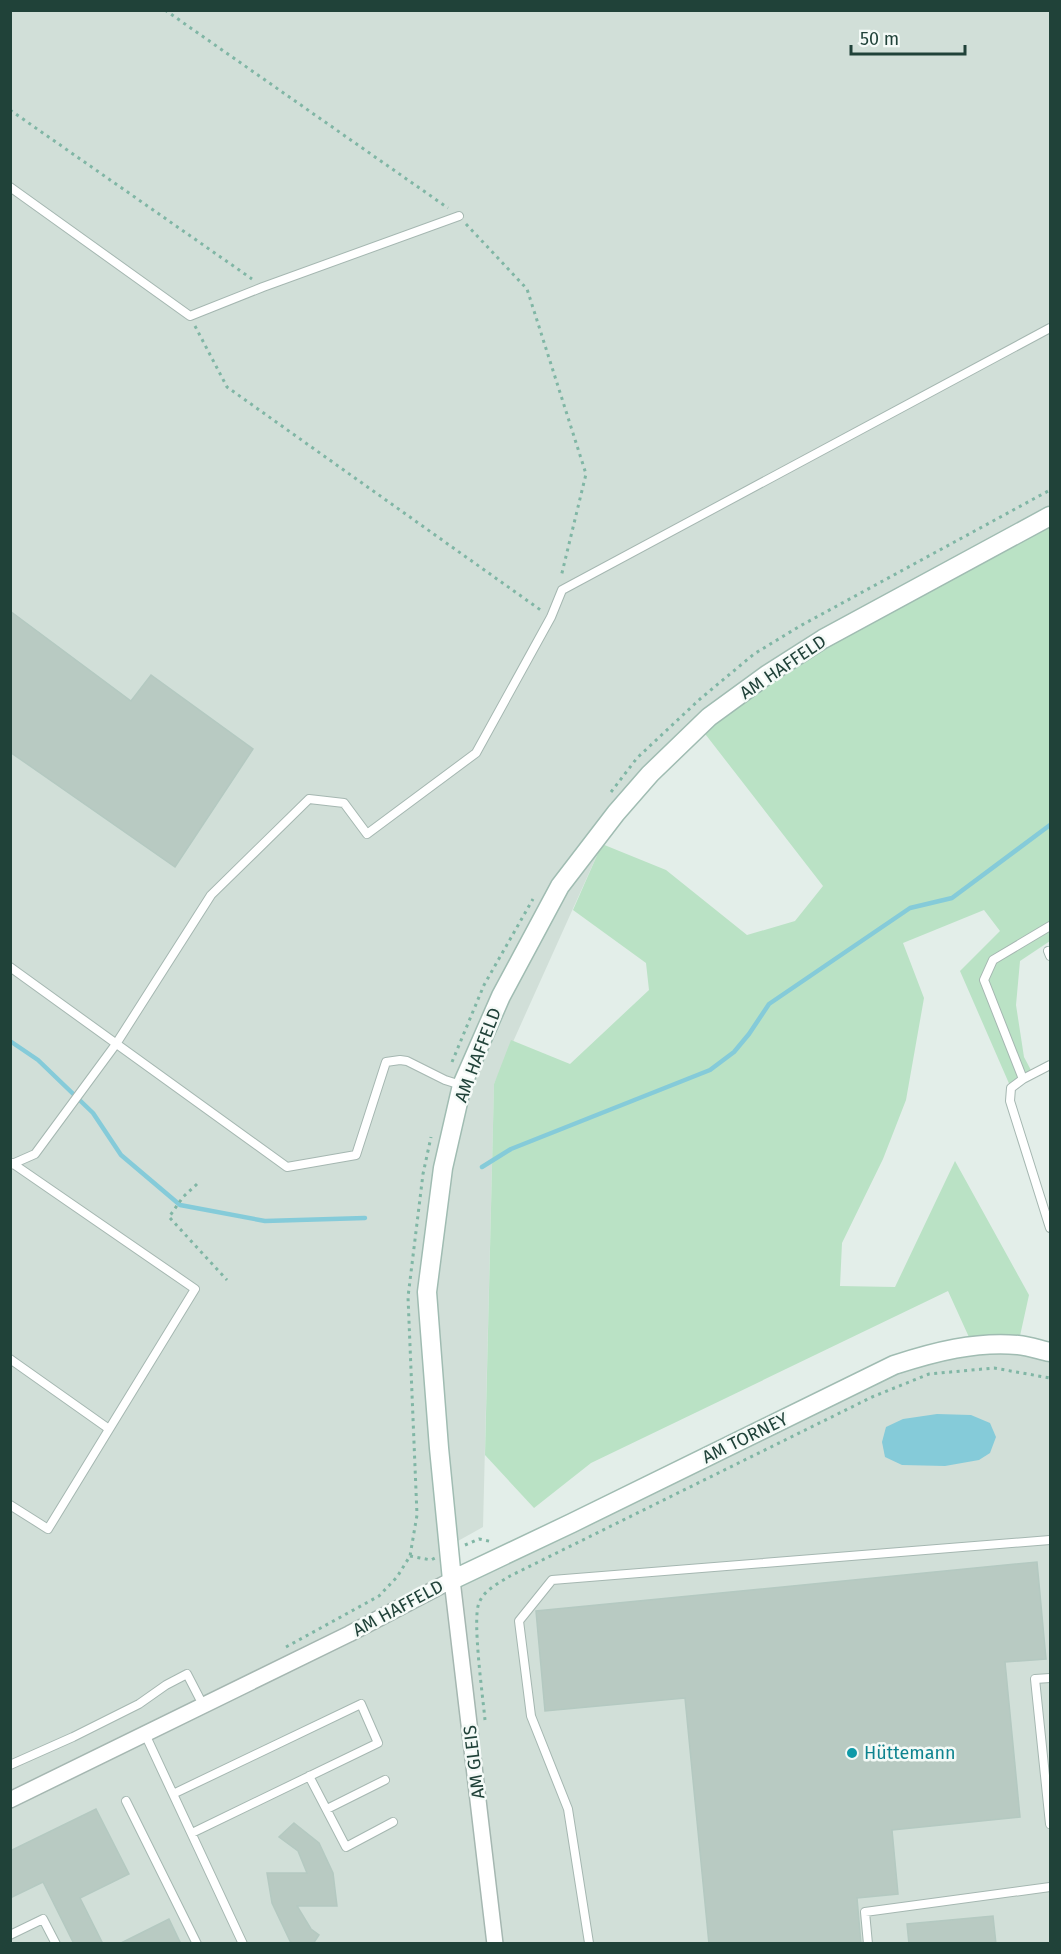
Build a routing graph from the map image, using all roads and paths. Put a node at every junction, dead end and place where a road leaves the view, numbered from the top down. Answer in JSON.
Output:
{"nodes":[{"id":1,"x":165,"y":10,"type":"edge"},
{"id":2,"x":10,"y":110,"type":"edge"},
{"id":3,"x":10,"y":187,"type":"edge"},
{"id":4,"x":459,"y":216,"type":"junction"},
{"id":5,"x":263,"y":287,"type":"junction"},
{"id":6,"x":190,"y":316,"type":"junction"},
{"id":7,"x":1050,"y":328,"type":"edge"},
{"id":8,"x":1050,"y":490,"type":"edge"},
{"id":9,"x":1050,"y":516,"type":"edge"},
{"id":10,"x":559,"y":584,"type":"dead end"},
{"id":11,"x":551,"y":617,"type":"junction"},
{"id":12,"x":609,"y":794,"type":"dead end"},
{"id":13,"x":535,"y":895,"type":"dead end"},
{"id":14,"x":1050,"y":926,"type":"edge"},
{"id":15,"x":10,"y":967,"type":"edge"},
{"id":16,"x":116,"y":1044,"type":"junction"},
{"id":17,"x":1050,"y":1065,"type":"edge"},
{"id":18,"x":1023,"y":1079,"type":"junction"},
{"id":19,"x":454,"y":1083,"type":"junction"},
{"id":20,"x":433,"y":1132,"type":"dead end"},
{"id":21,"x":11,"y":1164,"type":"edge"},
{"id":22,"x":197,"y":1184,"type":"dead end"},
{"id":23,"x":1048,"y":1214,"type":"edge"},
{"id":24,"x":1050,"y":1228,"type":"edge"},
{"id":25,"x":227,"y":1280,"type":"dead end"},
{"id":26,"x":1050,"y":1352,"type":"edge"},
{"id":27,"x":10,"y":1359,"type":"edge"},
{"id":28,"x":1050,"y":1378,"type":"edge"},
{"id":29,"x":109,"y":1429,"type":"junction"},
{"id":30,"x":10,"y":1505,"type":"edge"},
{"id":31,"x":1050,"y":1540,"type":"edge"},
{"id":32,"x":452,"y":1580,"type":"junction"},
{"id":33,"x":281,"y":1649,"type":"dead end"},
{"id":34,"x":1050,"y":1678,"type":"edge"},
{"id":35,"x":203,"y":1705,"type":"junction"},
{"id":36,"x":486,"y":1730,"type":"dead end"},
{"id":37,"x":145,"y":1734,"type":"junction"},
{"id":38,"x":10,"y":1765,"type":"edge"},
{"id":39,"x":309,"y":1776,"type":"junction"},
{"id":40,"x":385,"y":1780,"type":"dead end"},
{"id":41,"x":174,"y":1794,"type":"junction"},
{"id":42,"x":10,"y":1800,"type":"edge"},
{"id":43,"x":126,"y":1801,"type":"dead end"},
{"id":44,"x":327,"y":1809,"type":"junction"},
{"id":45,"x":393,"y":1822,"type":"dead end"},
{"id":46,"x":1050,"y":1824,"type":"edge"},
{"id":47,"x":192,"y":1833,"type":"junction"},
{"id":48,"x":1050,"y":1887,"type":"edge"},
{"id":49,"x":10,"y":1935,"type":"edge"},
{"id":50,"x":589,"y":1943,"type":"edge"},
{"id":51,"x":56,"y":1944,"type":"edge"},
{"id":52,"x":197,"y":1944,"type":"edge"},
{"id":53,"x":243,"y":1944,"type":"edge"},
{"id":54,"x":495,"y":1944,"type":"edge"},
{"id":55,"x":585,"y":1944,"type":"edge"},
{"id":56,"x":868,"y":1944,"type":"edge"}],
"edges":[{"from":1,"to":4,"type":"path"},
{"from":2,"to":5,"type":"path"},
{"from":3,"to":6,"type":"lane"},
{"from":4,"to":5,"type":"lane"},
{"from":4,"to":10,"type":"path"},
{"from":5,"to":6,"type":"lane"},
{"from":6,"to":11,"type":"path"},
{"from":7,"to":11,"type":"lane"},
{"from":8,"to":12,"type":"path"},
{"from":9,"to":19,"type":"street","name":"AM HAFFELD"},
{"from":11,"to":16,"type":"lane"},
{"from":13,"to":19,"type":"path"},
{"from":14,"to":18,"type":"lane"},
{"from":15,"to":16,"type":"lane"},
{"from":16,"to":19,"type":"lane"},
{"from":16,"to":21,"type":"lane"},
{"from":17,"to":18,"type":"lane"},
{"from":18,"to":23,"type":"lane"},
{"from":19,"to":32,"type":"street","name":"AM HAFFELD"},
{"from":20,"to":33,"type":"path"},
{"from":21,"to":29,"type":"lane"},
{"from":22,"to":25,"type":"path"},
{"from":23,"to":24,"type":"lane"},
{"from":26,"to":32,"type":"street","name":"AM TORNEY"},
{"from":27,"to":29,"type":"lane"},
{"from":28,"to":36,"type":"path"},
{"from":29,"to":30,"type":"lane"},
{"from":31,"to":50,"type":"lane"},
{"from":32,"to":35,"type":"street","name":"AM HAFFELD"},
{"from":32,"to":54,"type":"street","name":"AM GLEIS"},
{"from":34,"to":46,"type":"lane"},
{"from":35,"to":37,"type":"street","name":"AM HAFFELD"},
{"from":35,"to":38,"type":"lane"},
{"from":37,"to":41,"type":"lane"},
{"from":37,"to":42,"type":"street","name":"AM HAFFELD"},
{"from":39,"to":41,"type":"lane"},
{"from":39,"to":44,"type":"lane"},
{"from":39,"to":47,"type":"lane"},
{"from":40,"to":44,"type":"lane"},
{"from":41,"to":47,"type":"lane"},
{"from":43,"to":52,"type":"lane"},
{"from":44,"to":45,"type":"lane"},
{"from":47,"to":53,"type":"lane"},
{"from":48,"to":56,"type":"lane"},
{"from":49,"to":51,"type":"lane"},
{"from":50,"to":55,"type":"lane"}]}
